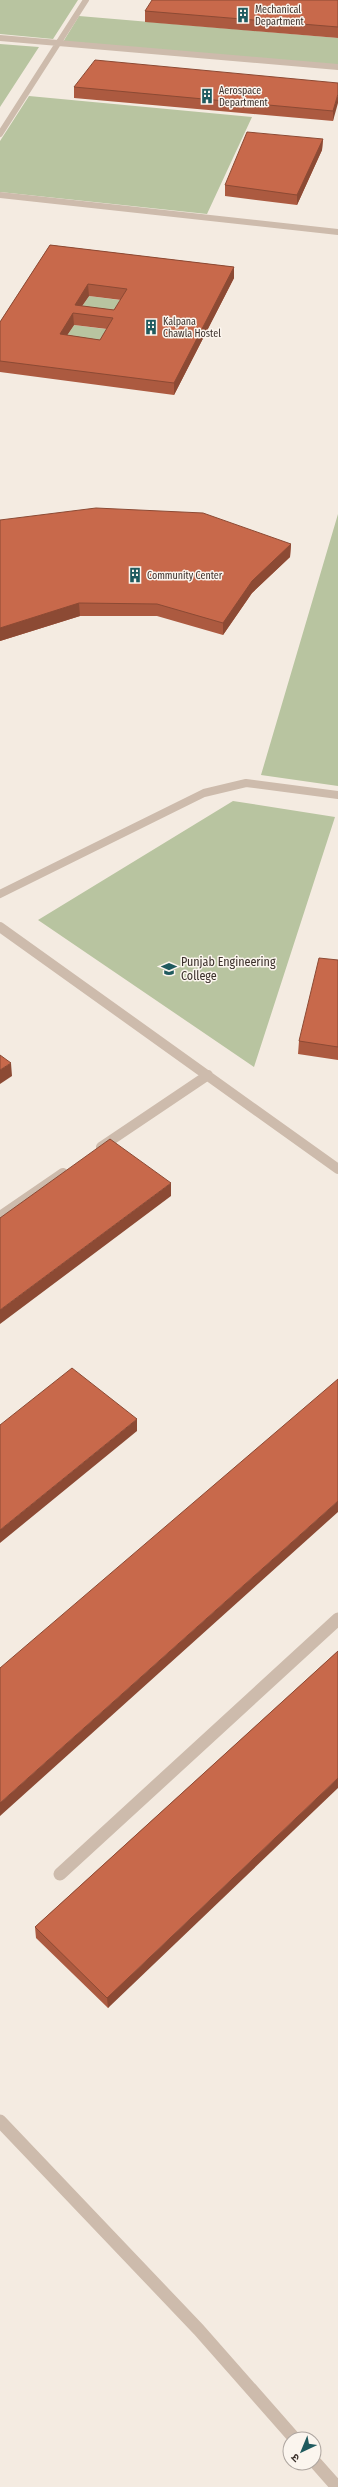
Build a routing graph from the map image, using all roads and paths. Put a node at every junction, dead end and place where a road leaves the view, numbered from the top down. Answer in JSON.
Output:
{"nodes":[{"id":1,"x":86,"y":0,"type":"edge"},
{"id":2,"x":0,"y":38,"type":"edge"},
{"id":3,"x":58,"y":43,"type":"junction"},
{"id":4,"x":338,"y":67,"type":"edge"},
{"id":5,"x":0,"y":134,"type":"edge"},
{"id":6,"x":0,"y":195,"type":"edge"},
{"id":7,"x":338,"y":232,"type":"edge"},
{"id":8,"x":338,"y":795,"type":"edge"},
{"id":9,"x":0,"y":894,"type":"edge"},
{"id":10,"x":0,"y":927,"type":"edge"},
{"id":11,"x":208,"y":1075,"type":"junction"},
{"id":12,"x":91,"y":1154,"type":"edge"},
{"id":13,"x":71,"y":1168,"type":"edge"},
{"id":14,"x":338,"y":1169,"type":"edge"},
{"id":15,"x":0,"y":1216,"type":"edge"},
{"id":16,"x":338,"y":1619,"type":"edge"},
{"id":17,"x":60,"y":1874,"type":"dead end"},
{"id":18,"x":0,"y":2121,"type":"edge"},
{"id":19,"x":288,"y":2431,"type":"edge"},
{"id":20,"x":322,"y":2470,"type":"edge"},
{"id":21,"x":337,"y":2487,"type":"edge"}],
"edges":[{"from":1,"to":3,"type":"street"},
{"from":2,"to":3,"type":"street"},
{"from":3,"to":4,"type":"street"},
{"from":3,"to":5,"type":"street"},
{"from":6,"to":7,"type":"street"},
{"from":8,"to":9,"type":"street"},
{"from":10,"to":11,"type":"street"},
{"from":11,"to":12,"type":"street"},
{"from":11,"to":14,"type":"street"},
{"from":13,"to":15,"type":"street"},
{"from":16,"to":17,"type":"street"},
{"from":18,"to":19,"type":"street"},
{"from":20,"to":21,"type":"street"}]}
